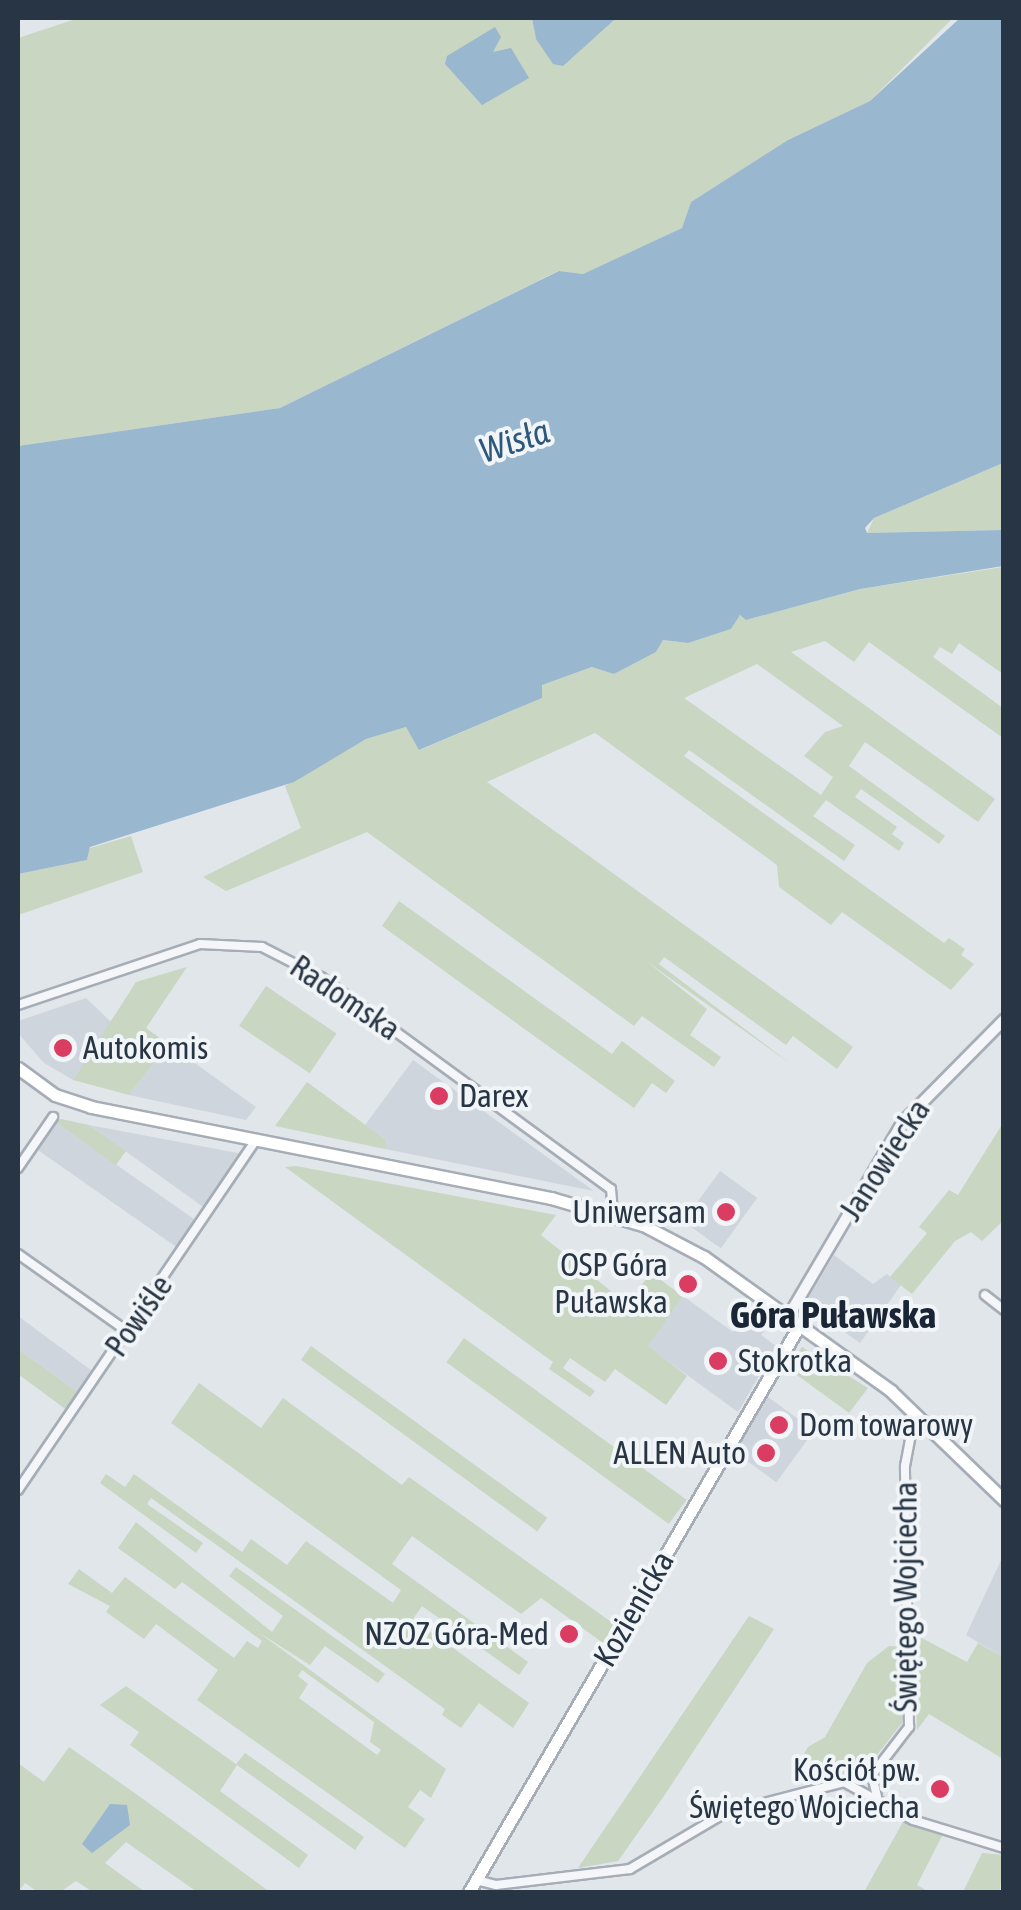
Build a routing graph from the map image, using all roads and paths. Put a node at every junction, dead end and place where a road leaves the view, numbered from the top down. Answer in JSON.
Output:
{"nodes":[{"id":1,"x":18,"y":1005,"type":"edge"},
{"id":2,"x":1004,"y":1020,"type":"edge"},
{"id":3,"x":18,"y":1068,"type":"edge"},
{"id":4,"x":52,"y":1118,"type":"dead end"},
{"id":5,"x":256,"y":1140,"type":"junction"},
{"id":6,"x":18,"y":1168,"type":"edge"},
{"id":7,"x":613,"y":1213,"type":"junction"},
{"id":8,"x":18,"y":1254,"type":"edge"},
{"id":9,"x":986,"y":1295,"type":"dead end"},
{"id":10,"x":1004,"y":1310,"type":"edge"},
{"id":11,"x":788,"y":1317,"type":"junction"},
{"id":12,"x":800,"y":1326,"type":"junction"},
{"id":13,"x":128,"y":1332,"type":"junction"},
{"id":14,"x":916,"y":1411,"type":"junction"},
{"id":15,"x":18,"y":1490,"type":"edge"},
{"id":16,"x":1004,"y":1500,"type":"edge"},
{"id":17,"x":872,"y":1776,"type":"junction"},
{"id":18,"x":842,"y":1781,"type":"junction"},
{"id":19,"x":878,"y":1801,"type":"junction"},
{"id":20,"x":1004,"y":1848,"type":"edge"},
{"id":21,"x":476,"y":1880,"type":"junction"},
{"id":22,"x":468,"y":1892,"type":"edge"}],
"edges":[{"from":1,"to":7,"type":"street","name":"Radomska"},
{"from":2,"to":11,"type":"street","name":"Janowiecka"},
{"from":3,"to":5,"type":"main road"},
{"from":4,"to":6,"type":"street"},
{"from":5,"to":7,"type":"main road"},
{"from":5,"to":13,"type":"street","name":"Powiśle"},
{"from":7,"to":11,"type":"main road"},
{"from":8,"to":13,"type":"street"},
{"from":9,"to":10,"type":"street"},
{"from":11,"to":12,"type":"main road"},
{"from":12,"to":14,"type":"main road"},
{"from":12,"to":21,"type":"main road","name":"Kozienicka"},
{"from":13,"to":15,"type":"street","name":"Powiśle"},
{"from":14,"to":16,"type":"main road"},
{"from":14,"to":17,"type":"street","name":"Świętego Wojciecha"},
{"from":17,"to":18,"type":"street"},
{"from":17,"to":19,"type":"street"},
{"from":18,"to":19,"type":"street"},
{"from":18,"to":21,"type":"street"},
{"from":19,"to":20,"type":"street"},
{"from":21,"to":22,"type":"main road","name":"Kozienicka"}]}
